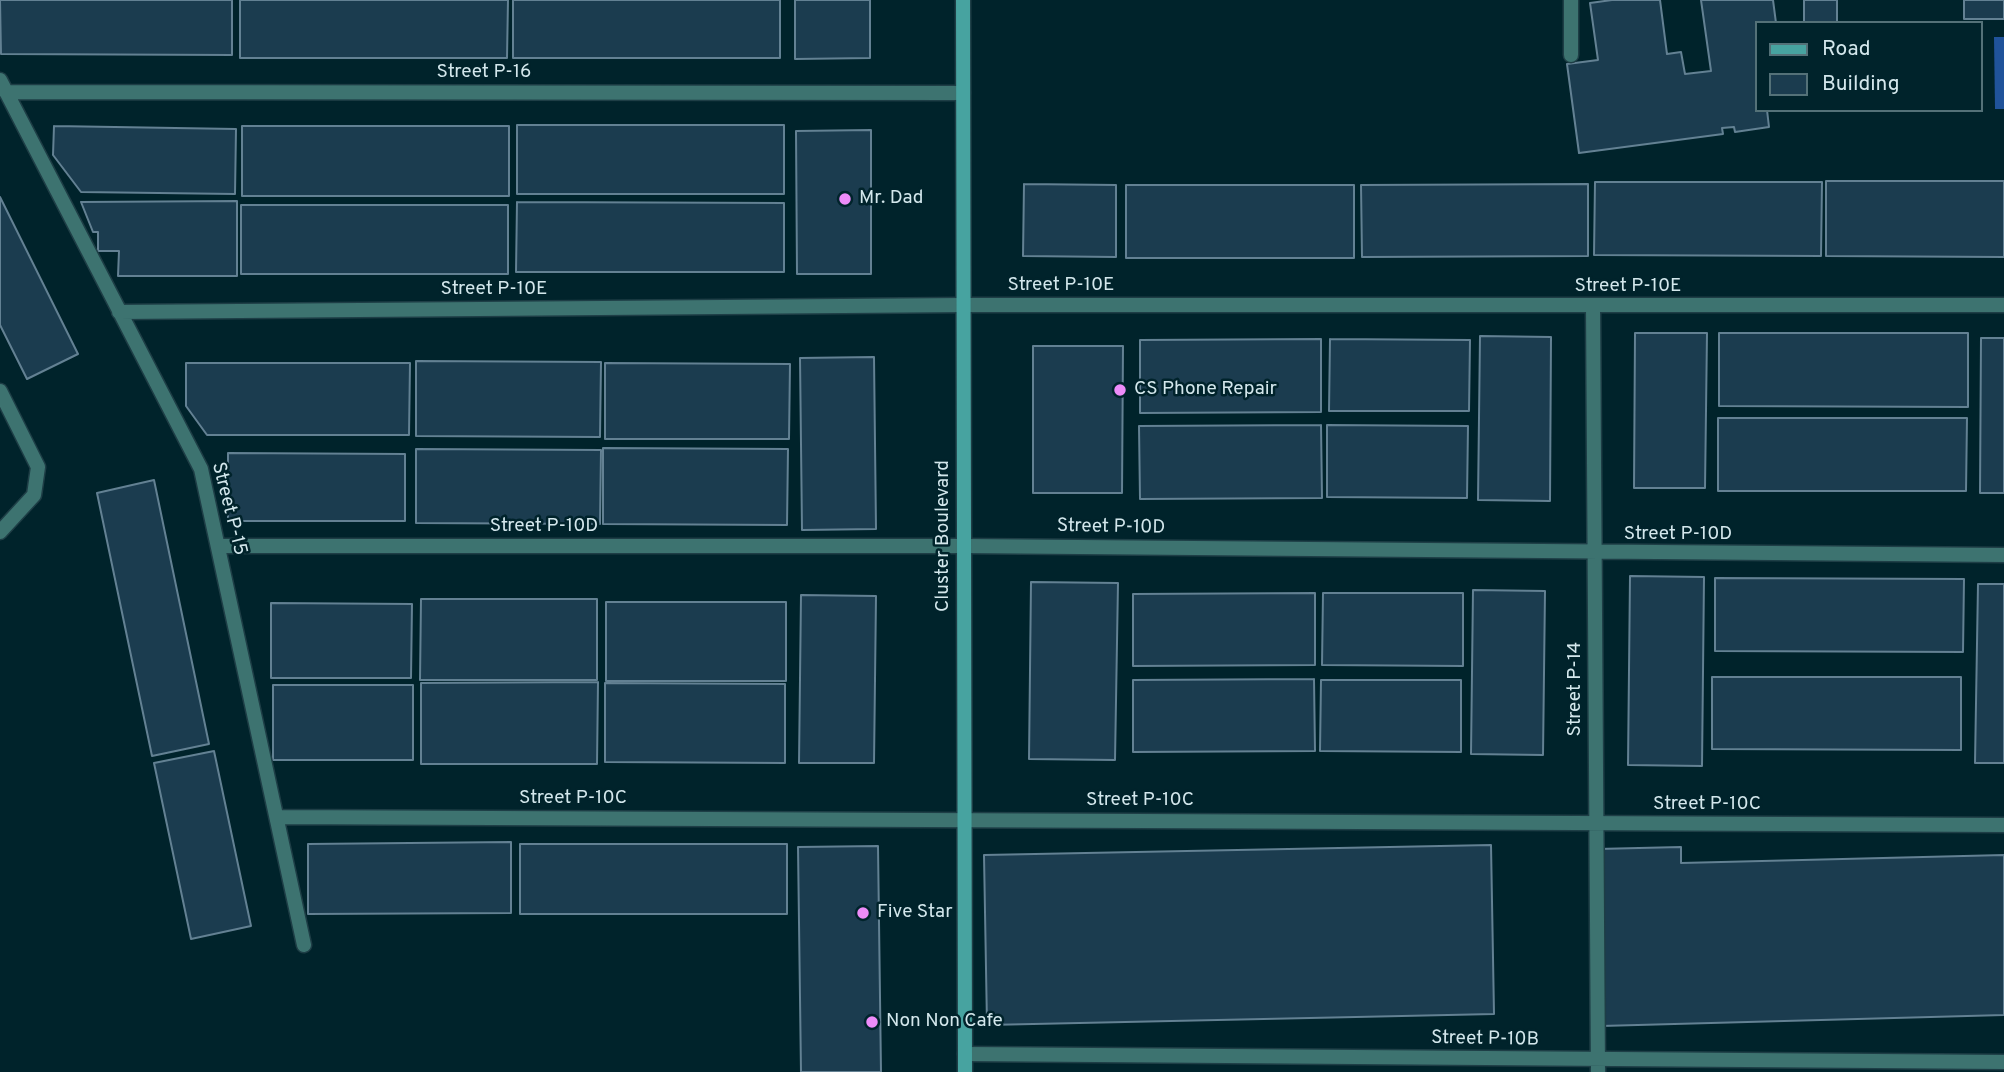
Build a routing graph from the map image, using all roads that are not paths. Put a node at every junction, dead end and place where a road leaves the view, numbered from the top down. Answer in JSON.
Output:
{"nodes":[{"id":1,"x":962,"y":0,"type":"edge"},
{"id":2,"x":1570,"y":0,"type":"edge"},
{"id":3,"x":1571,"y":55,"type":"dead end"},
{"id":4,"x":3,"y":86,"type":"edge"},
{"id":5,"x":963,"y":93,"type":"junction"},
{"id":6,"x":2004,"y":305,"type":"edge"},
{"id":7,"x":963,"y":306,"type":"junction"},
{"id":8,"x":1592,"y":306,"type":"junction"},
{"id":9,"x":119,"y":312,"type":"junction"},
{"id":10,"x":0,"y":391,"type":"edge"},
{"id":11,"x":0,"y":532,"type":"edge"},
{"id":12,"x":218,"y":546,"type":"junction"},
{"id":13,"x":963,"y":546,"type":"junction"},
{"id":14,"x":1594,"y":554,"type":"junction"},
{"id":15,"x":2004,"y":555,"type":"edge"},
{"id":16,"x":276,"y":817,"type":"junction"},
{"id":17,"x":964,"y":819,"type":"junction"},
{"id":18,"x":1596,"y":824,"type":"junction"},
{"id":19,"x":2004,"y":825,"type":"edge"},
{"id":20,"x":304,"y":945,"type":"dead end"},
{"id":21,"x":965,"y":1054,"type":"junction"},
{"id":22,"x":2004,"y":1062,"type":"edge"},
{"id":23,"x":1598,"y":1066,"type":"edge"},
{"id":24,"x":965,"y":1072,"type":"edge"}],
"edges":[{"from":1,"to":5,"type":"street","name":"Cluster Boulevard"},
{"from":2,"to":3,"type":"street"},
{"from":4,"to":5,"type":"street","name":"Street P-16"},
{"from":4,"to":9,"type":"street","name":"Street P-15"},
{"from":5,"to":7,"type":"street","name":"Cluster Boulevard"},
{"from":6,"to":8,"type":"street","name":"Street P-10E"},
{"from":7,"to":8,"type":"street","name":"Street P-10E"},
{"from":7,"to":9,"type":"street","name":"Street P-10E"},
{"from":7,"to":13,"type":"street","name":"Cluster Boulevard"},
{"from":8,"to":14,"type":"street","name":"Street P-14"},
{"from":9,"to":12,"type":"street","name":"Street P-15"},
{"from":10,"to":11,"type":"street"},
{"from":12,"to":13,"type":"street","name":"Street P-10D"},
{"from":12,"to":16,"type":"street","name":"Street P-15"},
{"from":13,"to":14,"type":"street","name":"Street P-10D"},
{"from":13,"to":17,"type":"street","name":"Cluster Boulevard"},
{"from":14,"to":15,"type":"street","name":"Street P-10D"},
{"from":14,"to":18,"type":"street","name":"Street P-14"},
{"from":16,"to":17,"type":"street","name":"Street P-10C"},
{"from":16,"to":20,"type":"street","name":"Street P-15"},
{"from":17,"to":18,"type":"street","name":"Street P-10C"},
{"from":17,"to":21,"type":"street","name":"Cluster Boulevard"},
{"from":18,"to":19,"type":"street","name":"Street P-10C"},
{"from":18,"to":23,"type":"street","name":"Street P-14"},
{"from":21,"to":23,"type":"street","name":"Street P-10B"},
{"from":21,"to":24,"type":"street","name":"Cluster Boulevard"},
{"from":22,"to":23,"type":"street","name":"Street P-10B"}]}
